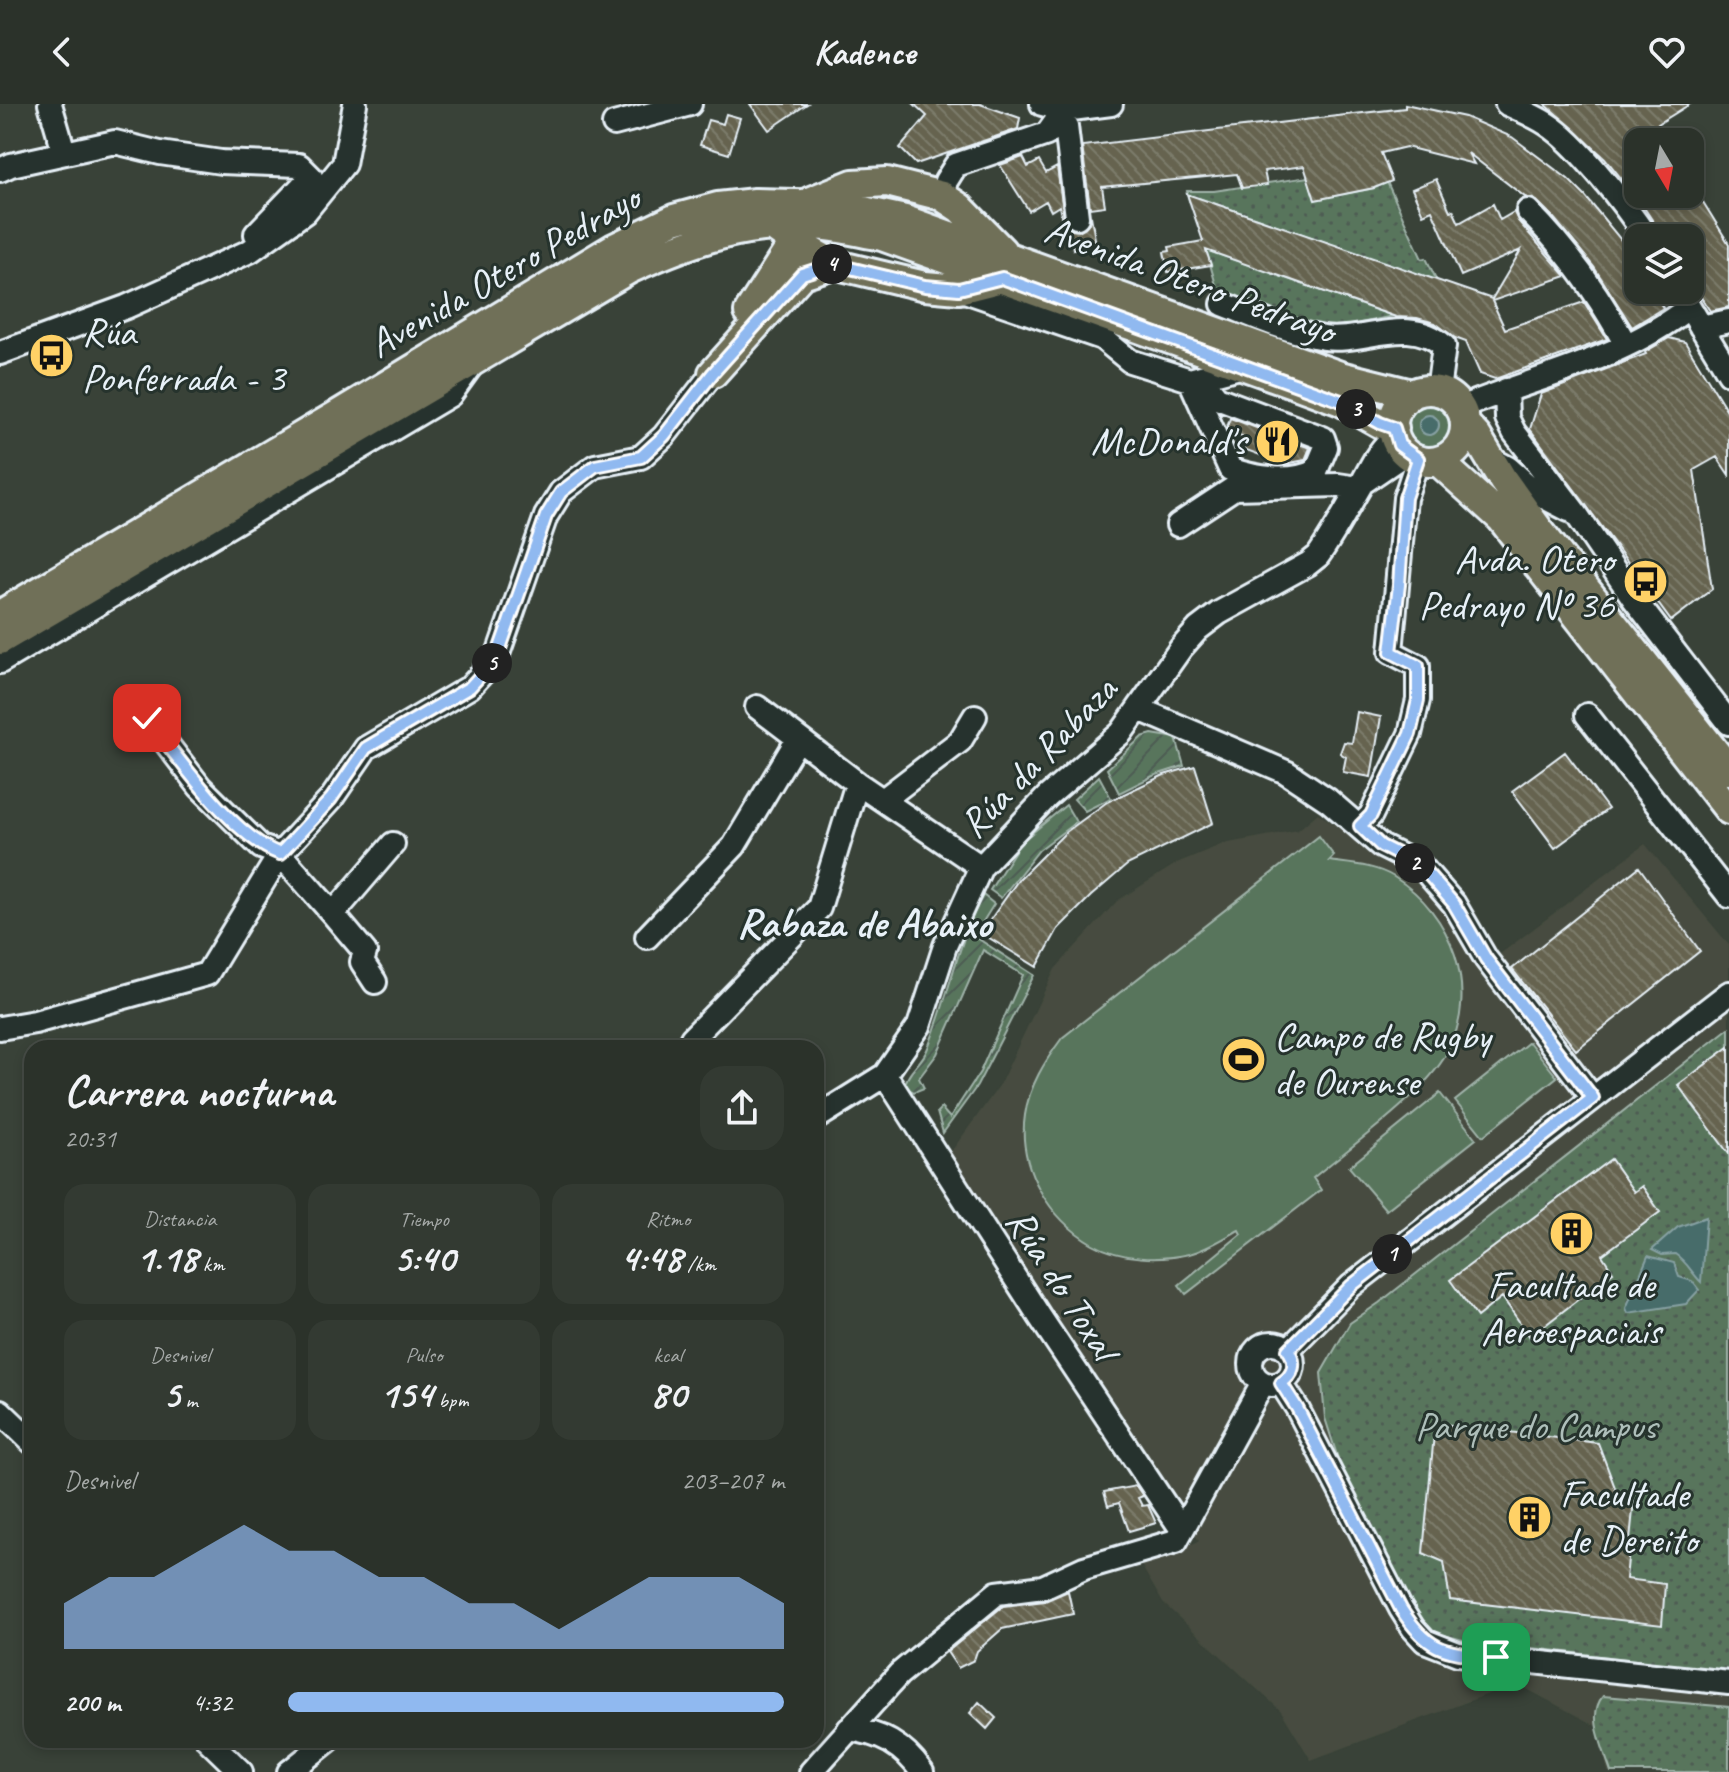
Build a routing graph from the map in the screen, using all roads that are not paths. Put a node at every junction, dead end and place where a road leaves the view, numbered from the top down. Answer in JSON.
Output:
{"nodes":[{"id":1,"x":50,"y":104,"type":"edge"},
{"id":2,"x":355,"y":104,"type":"edge"},
{"id":3,"x":690,"y":104,"type":"edge"},
{"id":4,"x":1042,"y":104,"type":"edge"},
{"id":5,"x":1507,"y":104,"type":"edge"},
{"id":6,"x":1096,"y":105,"type":"edge"},
{"id":7,"x":1064,"y":110,"type":"junction"},
{"id":8,"x":614,"y":124,"type":"dead end"},
{"id":9,"x":64,"y":152,"type":"junction"},
{"id":10,"x":0,"y":170,"type":"edge"},
{"id":11,"x":887,"y":182,"type":"junction"},
{"id":12,"x":951,"y":202,"type":"junction"},
{"id":13,"x":804,"y":204,"type":"junction"},
{"id":14,"x":1528,"y":211,"type":"dead end"},
{"id":15,"x":1077,"y":217,"type":"dead end"},
{"id":16,"x":850,"y":219,"type":"junction"},
{"id":17,"x":722,"y":220,"type":"junction"},
{"id":18,"x":1638,"y":224,"type":"edge"},
{"id":19,"x":783,"y":234,"type":"junction"},
{"id":20,"x":956,"y":250,"type":"junction"},
{"id":21,"x":242,"y":255,"type":"junction"},
{"id":22,"x":833,"y":264,"type":"junction"},
{"id":23,"x":1005,"y":268,"type":"junction"},
{"id":24,"x":869,"y":271,"type":"junction"},
{"id":25,"x":925,"y":286,"type":"junction"},
{"id":26,"x":959,"y":289,"type":"junction"},
{"id":27,"x":1223,"y":304,"type":"dead end"},
{"id":28,"x":1680,"y":304,"type":"edge"},
{"id":29,"x":1688,"y":304,"type":"edge"},
{"id":30,"x":1729,"y":321,"type":"edge"},
{"id":31,"x":1701,"y":327,"type":"junction"},
{"id":32,"x":1626,"y":345,"type":"junction"},
{"id":33,"x":0,"y":353,"type":"edge"},
{"id":34,"x":476,"y":359,"type":"junction"},
{"id":35,"x":1243,"y":366,"type":"junction"},
{"id":36,"x":713,"y":373,"type":"junction"},
{"id":37,"x":1729,"y":373,"type":"edge"},
{"id":38,"x":1196,"y":379,"type":"junction"},
{"id":39,"x":1506,"y":390,"type":"junction"},
{"id":40,"x":1444,"y":404,"type":"junction"},
{"id":41,"x":1410,"y":447,"type":"junction"},
{"id":42,"x":1490,"y":459,"type":"junction"},
{"id":43,"x":1360,"y":485,"type":"junction"},
{"id":44,"x":1577,"y":515,"type":"junction"},
{"id":45,"x":1178,"y":525,"type":"dead end"},
{"id":46,"x":0,"y":615,"type":"edge"},
{"id":47,"x":0,"y":640,"type":"edge"},
{"id":48,"x":0,"y":662,"type":"edge"},
{"id":49,"x":757,"y":707,"type":"dead end"},
{"id":50,"x":1139,"y":709,"type":"junction"},
{"id":51,"x":1587,"y":715,"type":"dead end"},
{"id":52,"x":975,"y":716,"type":"dead end"},
{"id":53,"x":147,"y":718,"type":"dead end"},
{"id":54,"x":1729,"y":723,"type":"edge"},
{"id":55,"x":798,"y":739,"type":"junction"},
{"id":56,"x":1729,"y":770,"type":"edge"},
{"id":57,"x":857,"y":783,"type":"junction"},
{"id":58,"x":883,"y":800,"type":"junction"},
{"id":59,"x":1729,"y":810,"type":"edge"},
{"id":60,"x":1360,"y":826,"type":"junction"},
{"id":61,"x":393,"y":844,"type":"dead end"},
{"id":62,"x":280,"y":854,"type":"junction"},
{"id":63,"x":981,"y":867,"type":"junction"},
{"id":64,"x":1729,"y":896,"type":"edge"},
{"id":65,"x":333,"y":914,"type":"junction"},
{"id":66,"x":647,"y":937,"type":"dead end"},
{"id":67,"x":375,"y":982,"type":"dead end"},
{"id":68,"x":1729,"y":993,"type":"edge"},
{"id":69,"x":0,"y":1028,"type":"edge"},
{"id":70,"x":692,"y":1038,"type":"dead end"},
{"id":71,"x":885,"y":1075,"type":"junction"},
{"id":72,"x":1593,"y":1098,"type":"junction"},
{"id":73,"x":824,"y":1113,"type":"edge"},
{"id":74,"x":1288,"y":1350,"type":"junction"},
{"id":75,"x":1272,"y":1383,"type":"junction"},
{"id":76,"x":0,"y":1411,"type":"edge"},
{"id":77,"x":24,"y":1434,"type":"edge"},
{"id":78,"x":1182,"y":1530,"type":"junction"},
{"id":79,"x":1729,"y":1683,"type":"edge"},
{"id":80,"x":849,"y":1729,"type":"junction"},
{"id":81,"x":216,"y":1748,"type":"edge"},
{"id":82,"x":319,"y":1748,"type":"edge"},
{"id":83,"x":241,"y":1772,"type":"edge"},
{"id":84,"x":289,"y":1772,"type":"edge"},
{"id":85,"x":811,"y":1772,"type":"edge"},
{"id":86,"x":922,"y":1772,"type":"edge"}],
"edges":[{"from":1,"to":9,"type":"street"},
{"from":2,"to":21,"type":"street"},
{"from":3,"to":8,"type":"street"},
{"from":4,"to":7,"type":"street"},
{"from":5,"to":18,"type":"street"},
{"from":6,"to":7,"type":"street"},
{"from":7,"to":12,"type":"street"},
{"from":7,"to":15,"type":"street"},
{"from":9,"to":10,"type":"street"},
{"from":9,"to":21,"type":"street"},
{"from":11,"to":12,"type":"main road"},
{"from":11,"to":13,"type":"main road"},
{"from":11,"to":16,"type":"main road"},
{"from":12,"to":20,"type":"main road"},
{"from":12,"to":23,"type":"main road"},
{"from":13,"to":16,"type":"main road","name":"Avenida Otero Pedrayo"},
{"from":13,"to":17,"type":"main road","name":"Avenida Otero Pedrayo"},
{"from":14,"to":32,"type":"street"},
{"from":16,"to":19,"type":"main road","name":"Avenida Otero Pedrayo"},
{"from":16,"to":20,"type":"main road","name":"Avenida Otero Pedrayo"},
{"from":16,"to":24,"type":"main road"},
{"from":17,"to":19,"type":"main road","name":"Avenida Otero Pedrayo"},
{"from":17,"to":34,"type":"main road","name":"Avenida Otero Pedrayo"},
{"from":17,"to":46,"type":"main road","name":"Avenida Otero Pedrayo"},
{"from":19,"to":22,"type":"main road"},
{"from":19,"to":36,"type":"main road"},
{"from":20,"to":23,"type":"main road","name":"Avenida Otero Pedrayo"},
{"from":20,"to":25,"type":"main road"},
{"from":21,"to":33,"type":"street"},
{"from":22,"to":24,"type":"main road"},
{"from":22,"to":36,"type":"main road"},
{"from":23,"to":26,"type":"main road"},
{"from":23,"to":35,"type":"main road","name":"Avenida Otero Pedrayo"},
{"from":23,"to":40,"type":"main road","name":"Avenida Otero Pedrayo"},
{"from":24,"to":25,"type":"main road"},
{"from":25,"to":26,"type":"main road"},
{"from":26,"to":38,"type":"street"},
{"from":27,"to":40,"type":"street","name":"Avenida Otero Pedrayo"},
{"from":28,"to":32,"type":"street"},
{"from":29,"to":31,"type":"street"},
{"from":30,"to":31,"type":"street"},
{"from":31,"to":37,"type":"street"},
{"from":32,"to":39,"type":"street"},
{"from":34,"to":47,"type":"main road","name":"Avenida Otero Pedrayo"},
{"from":34,"to":48,"type":"street"},
{"from":35,"to":38,"type":"street"},
{"from":35,"to":41,"type":"main road","name":"Avenida Otero Pedrayo"},
{"from":36,"to":62,"type":"street"},
{"from":38,"to":38,"type":"street"},
{"from":39,"to":40,"type":"street"},
{"from":39,"to":44,"type":"street"},
{"from":40,"to":41,"type":"main road"},
{"from":40,"to":41,"type":"main road"},
{"from":40,"to":42,"type":"main road"},
{"from":41,"to":43,"type":"street"},
{"from":41,"to":59,"type":"main road","name":"Avenida Otero Pedrayo"},
{"from":41,"to":60,"type":"street"},
{"from":42,"to":44,"type":"street"},
{"from":42,"to":56,"type":"main road"},
{"from":43,"to":45,"type":"street"},
{"from":43,"to":50,"type":"street","name":"Rúa da Rabaza"},
{"from":44,"to":54,"type":"street"},
{"from":49,"to":55,"type":"street"},
{"from":50,"to":60,"type":"street"},
{"from":50,"to":63,"type":"street","name":"Rúa da Rabaza"},
{"from":51,"to":64,"type":"street"},
{"from":52,"to":58,"type":"street"},
{"from":53,"to":62,"type":"street"},
{"from":55,"to":57,"type":"street"},
{"from":55,"to":66,"type":"street"},
{"from":57,"to":58,"type":"street"},
{"from":57,"to":70,"type":"street"},
{"from":58,"to":63,"type":"street"},
{"from":60,"to":72,"type":"street"},
{"from":61,"to":65,"type":"street"},
{"from":62,"to":65,"type":"street"},
{"from":62,"to":69,"type":"street"},
{"from":63,"to":71,"type":"street","name":"Rúa da Rabaza"},
{"from":65,"to":67,"type":"street"},
{"from":68,"to":72,"type":"street"},
{"from":71,"to":73,"type":"street","name":"Rúa da Rabaza"},
{"from":71,"to":78,"type":"street","name":"Rúa do Toxal"},
{"from":72,"to":74,"type":"street"},
{"from":74,"to":75,"type":"street"},
{"from":74,"to":75,"type":"street"},
{"from":75,"to":78,"type":"street"},
{"from":75,"to":79,"type":"street"},
{"from":76,"to":77,"type":"street"},
{"from":78,"to":80,"type":"street"},
{"from":80,"to":85,"type":"street"},
{"from":80,"to":86,"type":"street"},
{"from":81,"to":83,"type":"street"},
{"from":82,"to":84,"type":"street"}]}
